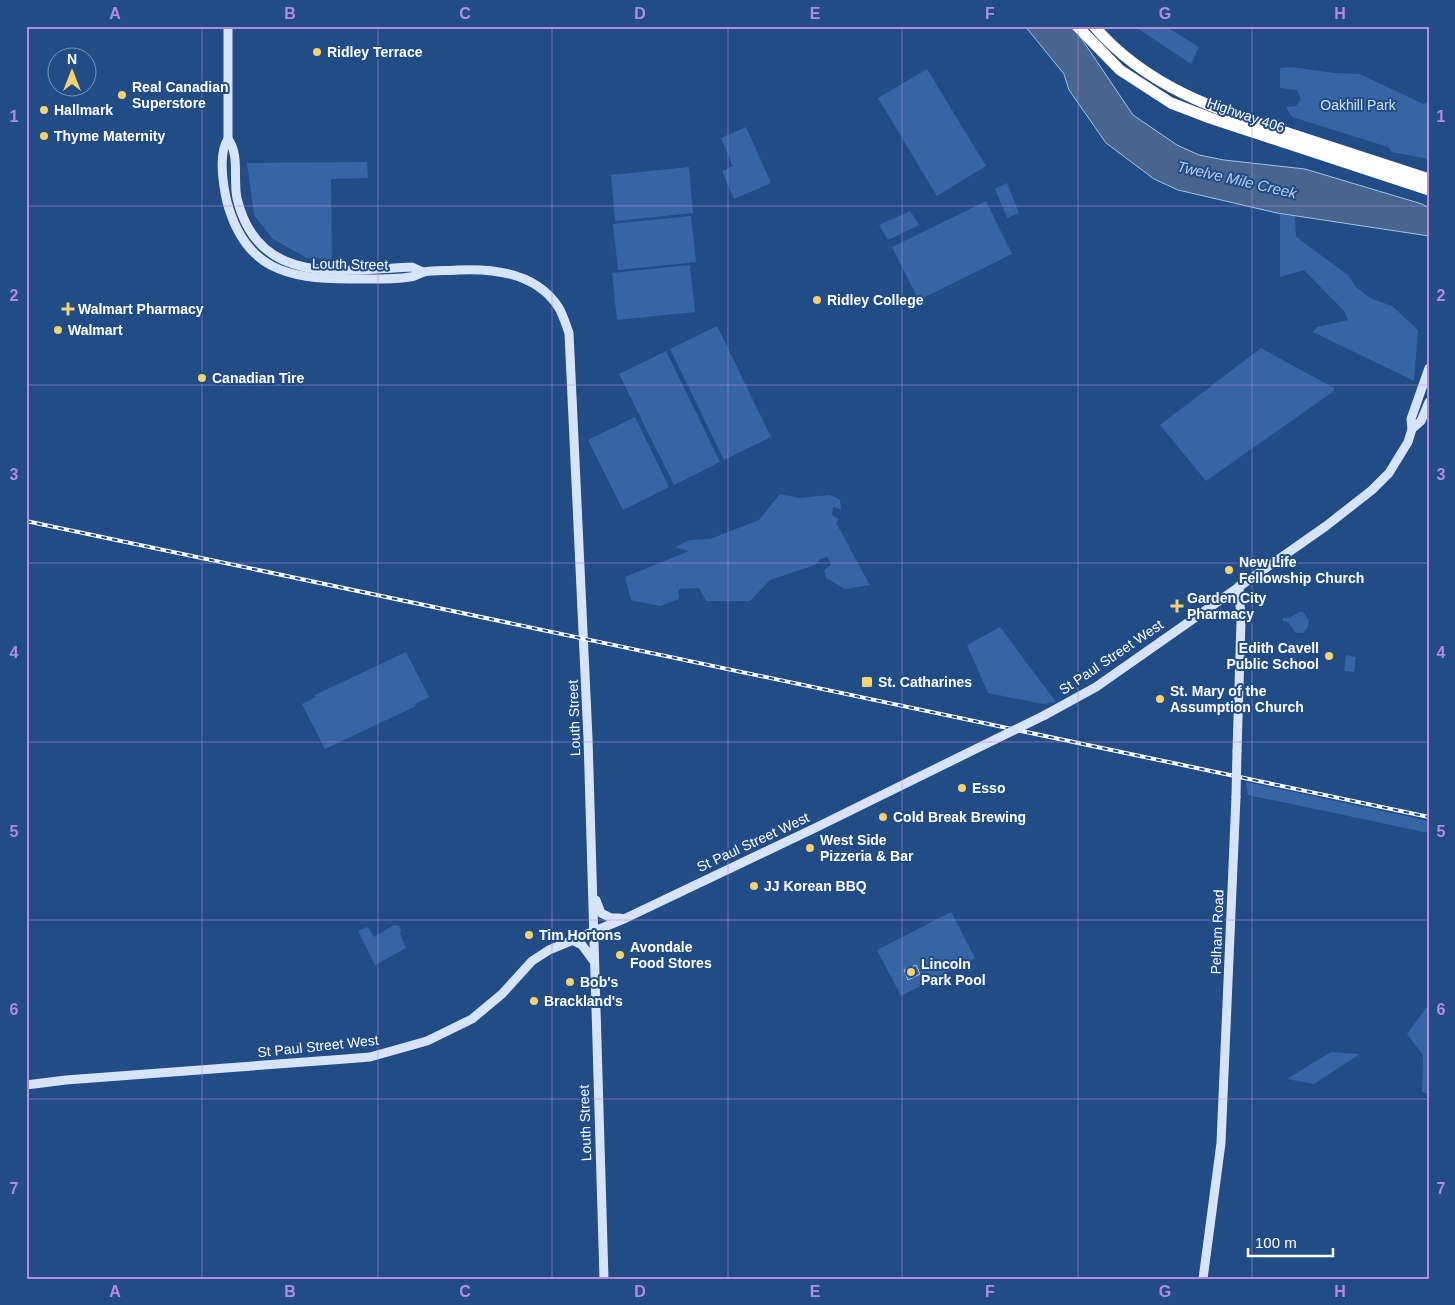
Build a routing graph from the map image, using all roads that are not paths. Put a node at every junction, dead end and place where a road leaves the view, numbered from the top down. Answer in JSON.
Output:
{"nodes":[{"id":1,"x":228,"y":26,"type":"edge"},
{"id":2,"x":1077,"y":26,"type":"edge"},
{"id":3,"x":1094,"y":26,"type":"edge"},
{"id":4,"x":1429,"y":179,"type":"edge"},
{"id":5,"x":1429,"y":190,"type":"edge"},
{"id":6,"x":1429,"y":368,"type":"edge"},
{"id":7,"x":1429,"y":402,"type":"edge"},
{"id":8,"x":1412,"y":429,"type":"junction"},
{"id":9,"x":1239,"y":586,"type":"junction"},
{"id":10,"x":592,"y":885,"type":"junction"},
{"id":11,"x":626,"y":918,"type":"junction"},
{"id":12,"x":593,"y":931,"type":"junction"},
{"id":13,"x":572,"y":940,"type":"junction"},
{"id":14,"x":593,"y":960,"type":"junction"},
{"id":15,"x":26,"y":1085,"type":"edge"},
{"id":16,"x":604,"y":1279,"type":"edge"},
{"id":17,"x":1204,"y":1279,"type":"edge"}],
"edges":[{"from":1,"to":10,"type":"main road","name":"Louth Street"},
{"from":2,"to":5,"type":"highway","name":"Highway 406"},
{"from":3,"to":4,"type":"highway","name":"Highway 406"},
{"from":6,"to":8,"type":"main road","name":"St Paul Street West"},
{"from":7,"to":8,"type":"main road","name":"St Paul Street West"},
{"from":8,"to":9,"type":"main road","name":"St Paul Street West"},
{"from":9,"to":11,"type":"main road","name":"St Paul Street West","bridge":true},
{"from":9,"to":17,"type":"main road","name":"Pelham Road","bridge":true},
{"from":10,"to":11,"type":"main road"},
{"from":10,"to":12,"type":"main road","name":"Louth Street"},
{"from":11,"to":12,"type":"main road","name":"St Paul Street West"},
{"from":12,"to":13,"type":"main road","name":"St Paul Street West"},
{"from":12,"to":14,"type":"main road","name":"Louth Street"},
{"from":13,"to":14,"type":"main road"},
{"from":13,"to":15,"type":"main road","name":"St Paul Street West"},
{"from":14,"to":16,"type":"main road","name":"Louth Street"}]}
